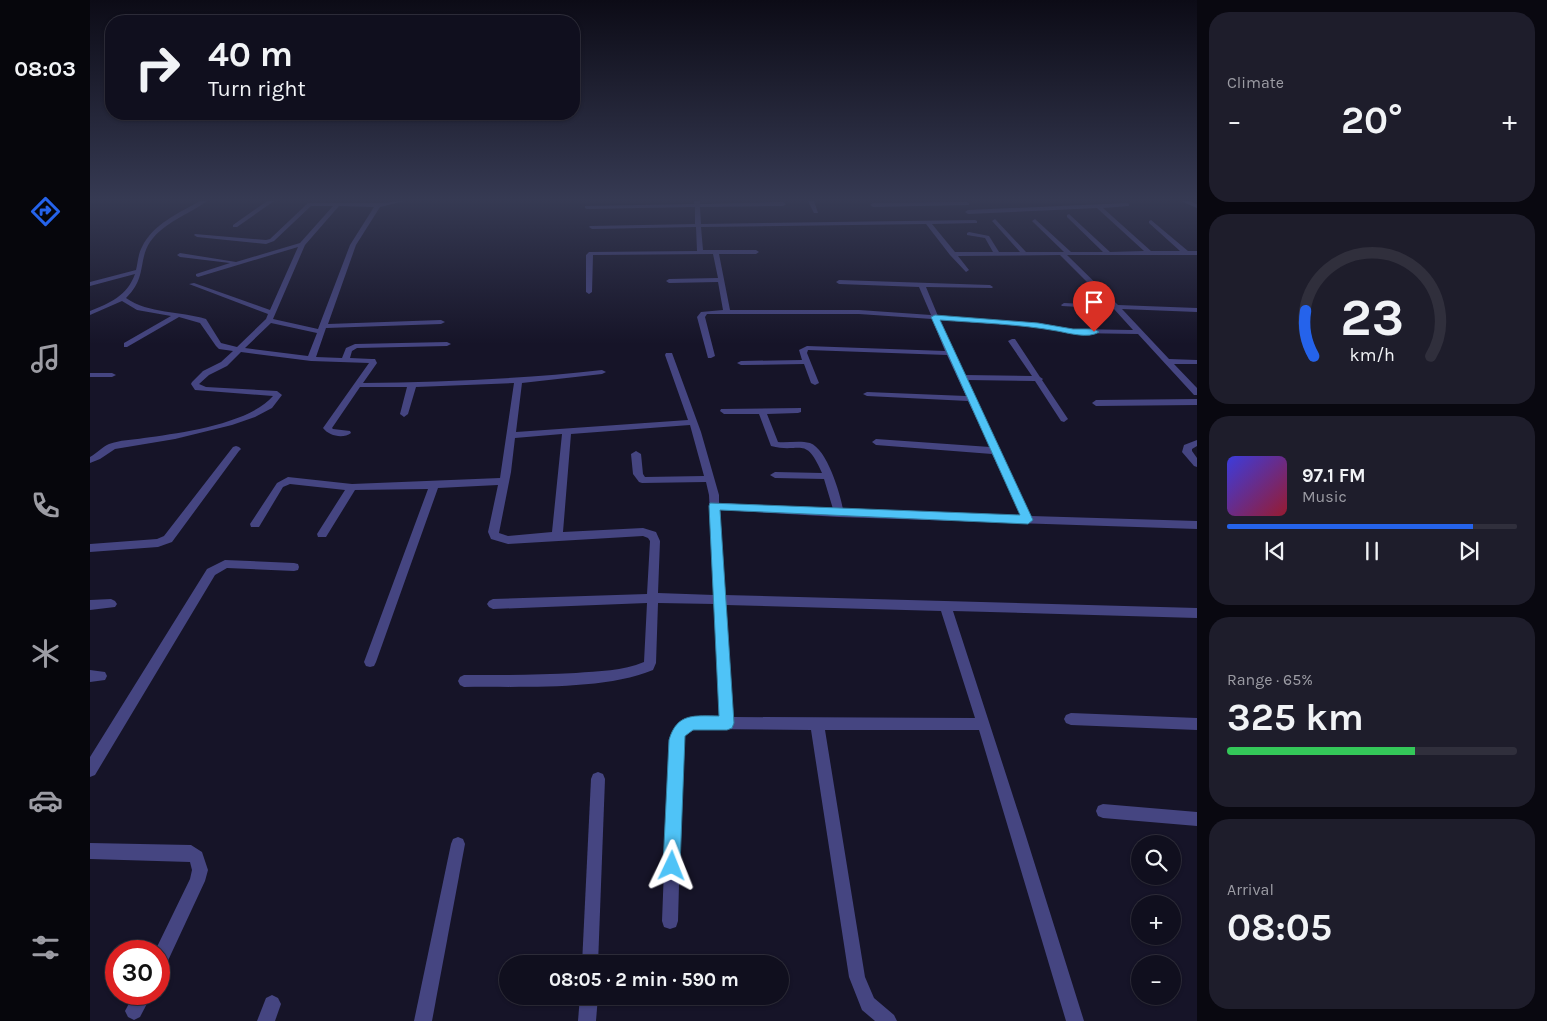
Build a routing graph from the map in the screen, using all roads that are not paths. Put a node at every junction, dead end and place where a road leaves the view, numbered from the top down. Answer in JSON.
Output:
{"nodes":[{"id":1,"x":144,"y":249,"type":"edge"},
{"id":2,"x":286,"y":249,"type":"edge"},
{"id":3,"x":300,"y":249,"type":"edge"},
{"id":4,"x":352,"y":249,"type":"edge"},
{"id":5,"x":700,"y":249,"type":"edge"},
{"id":6,"x":948,"y":249,"type":"edge"},
{"id":7,"x":994,"y":249,"type":"edge"},
{"id":8,"x":1020,"y":249,"type":"edge"},
{"id":9,"x":1061,"y":249,"type":"edge"},
{"id":10,"x":1103,"y":249,"type":"edge"},
{"id":11,"x":1144,"y":249,"type":"edge"},
{"id":12,"x":1181,"y":249,"type":"edge"},
{"id":13,"x":700,"y":252,"type":"junction"},
{"id":14,"x":716,"y":252,"type":"junction"},
{"id":15,"x":756,"y":252,"type":"dead end"},
{"id":16,"x":997,"y":253,"type":"junction"},
{"id":17,"x":1186,"y":253,"type":"junction"},
{"id":18,"x":1197,"y":253,"type":"edge"},
{"id":19,"x":952,"y":254,"type":"junction"},
{"id":20,"x":1025,"y":254,"type":"junction"},
{"id":21,"x":1066,"y":254,"type":"junction"},
{"id":22,"x":1109,"y":254,"type":"junction"},
{"id":23,"x":1150,"y":254,"type":"junction"},
{"id":24,"x":180,"y":255,"type":"dead end"},
{"id":25,"x":236,"y":263,"type":"junction"},
{"id":26,"x":966,"y":270,"type":"dead end"},
{"id":27,"x":138,"y":271,"type":"junction"},
{"id":28,"x":198,"y":275,"type":"dead end"},
{"id":29,"x":721,"y":280,"type":"junction"},
{"id":30,"x":669,"y":281,"type":"dead end"},
{"id":31,"x":839,"y":282,"type":"dead end"},
{"id":32,"x":90,"y":284,"type":"edge"},
{"id":33,"x":192,"y":284,"type":"dead end"},
{"id":34,"x":921,"y":284,"type":"junction"},
{"id":35,"x":990,"y":287,"type":"dead end"},
{"id":36,"x":589,"y":292,"type":"dead end"},
{"id":37,"x":123,"y":299,"type":"junction"},
{"id":38,"x":1064,"y":306,"type":"dead end"},
{"id":39,"x":1117,"y":308,"type":"junction"},
{"id":40,"x":1197,"y":310,"type":"edge"},
{"id":41,"x":727,"y":312,"type":"junction"},
{"id":42,"x":90,"y":313,"type":"edge"},
{"id":43,"x":178,"y":315,"type":"junction"},
{"id":44,"x":271,"y":316,"type":"junction"},
{"id":45,"x":935,"y":317,"type":"junction"},
{"id":46,"x":441,"y":322,"type":"dead end"},
{"id":47,"x":322,"y":329,"type":"junction"},
{"id":48,"x":1140,"y":332,"type":"junction"},
{"id":49,"x":1012,"y":341,"type":"dead end"},
{"id":50,"x":447,"y":344,"type":"dead end"},
{"id":51,"x":127,"y":345,"type":"dead end"},
{"id":52,"x":239,"y":350,"type":"junction"},
{"id":53,"x":950,"y":353,"type":"junction"},
{"id":54,"x":669,"y":355,"type":"dead end"},
{"id":55,"x":711,"y":356,"type":"dead end"},
{"id":56,"x":311,"y":359,"type":"junction"},
{"id":57,"x":345,"y":360,"type":"junction"},
{"id":58,"x":1167,"y":361,"type":"junction"},
{"id":59,"x":806,"y":362,"type":"junction"},
{"id":60,"x":1197,"y":362,"type":"edge"},
{"id":61,"x":741,"y":363,"type":"dead end"},
{"id":62,"x":602,"y":372,"type":"dead end"},
{"id":63,"x":90,"y":375,"type":"edge"},
{"id":64,"x":112,"y":375,"type":"dead end"},
{"id":65,"x":961,"y":377,"type":"junction"},
{"id":66,"x":1039,"y":379,"type":"junction"},
{"id":67,"x":518,"y":382,"type":"junction"},
{"id":68,"x":815,"y":383,"type":"dead end"},
{"id":69,"x":359,"y":385,"type":"junction"},
{"id":70,"x":412,"y":385,"type":"junction"},
{"id":71,"x":1197,"y":393,"type":"edge"},
{"id":72,"x":867,"y":394,"type":"dead end"},
{"id":73,"x":971,"y":399,"type":"junction"},
{"id":74,"x":1197,"y":402,"type":"edge"},
{"id":75,"x":1096,"y":403,"type":"dead end"},
{"id":76,"x":798,"y":410,"type":"dead end"},
{"id":77,"x":724,"y":411,"type":"dead end"},
{"id":78,"x":762,"y":411,"type":"junction"},
{"id":79,"x":404,"y":414,"type":"dead end"},
{"id":80,"x":1064,"y":419,"type":"dead end"},
{"id":81,"x":694,"y":422,"type":"junction"},
{"id":82,"x":568,"y":431,"type":"junction"},
{"id":83,"x":347,"y":433,"type":"dead end"},
{"id":84,"x":512,"y":435,"type":"junction"},
{"id":85,"x":876,"y":442,"type":"dead end"},
{"id":86,"x":1197,"y":443,"type":"edge"},
{"id":87,"x":236,"y":449,"type":"dead end"},
{"id":88,"x":996,"y":451,"type":"junction"},
{"id":89,"x":636,"y":454,"type":"dead end"},
{"id":90,"x":90,"y":460,"type":"edge"},
{"id":91,"x":1197,"y":464,"type":"edge"},
{"id":92,"x":775,"y":475,"type":"dead end"},
{"id":93,"x":828,"y":476,"type":"junction"},
{"id":94,"x":710,"y":479,"type":"junction"},
{"id":95,"x":504,"y":481,"type":"junction"},
{"id":96,"x":434,"y":485,"type":"junction"},
{"id":97,"x":352,"y":487,"type":"junction"},
{"id":98,"x":714,"y":506,"type":"junction"},
{"id":99,"x":839,"y":513,"type":"junction"},
{"id":100,"x":1028,"y":520,"type":"junction"},
{"id":101,"x":255,"y":524,"type":"dead end"},
{"id":102,"x":1197,"y":524,"type":"edge"},
{"id":103,"x":322,"y":534,"type":"dead end"},
{"id":104,"x":558,"y":536,"type":"junction"},
{"id":105,"x":90,"y":548,"type":"edge"},
{"id":106,"x":294,"y":567,"type":"dead end"},
{"id":107,"x":653,"y":598,"type":"junction"},
{"id":108,"x":721,"y":600,"type":"junction"},
{"id":109,"x":111,"y":604,"type":"dead end"},
{"id":110,"x":493,"y":604,"type":"dead end"},
{"id":111,"x":90,"y":605,"type":"edge"},
{"id":112,"x":946,"y":607,"type":"junction"},
{"id":113,"x":1197,"y":612,"type":"edge"},
{"id":114,"x":370,"y":662,"type":"dead end"},
{"id":115,"x":464,"y":681,"type":"dead end"},
{"id":116,"x":1072,"y":719,"type":"dead end"},
{"id":117,"x":727,"y":723,"type":"junction"},
{"id":118,"x":818,"y":723,"type":"junction"},
{"id":119,"x":983,"y":724,"type":"junction"},
{"id":120,"x":1197,"y":724,"type":"edge"},
{"id":121,"x":90,"y":770,"type":"edge"},
{"id":122,"x":598,"y":779,"type":"dead end"},
{"id":123,"x":1103,"y":811,"type":"dead end"},
{"id":124,"x":1197,"y":819,"type":"edge"},
{"id":125,"x":458,"y":844,"type":"dead end"},
{"id":126,"x":90,"y":851,"type":"edge"},
{"id":127,"x":670,"y":921,"type":"dead end"},
{"id":128,"x":169,"y":940,"type":"edge"},
{"id":129,"x":590,"y":955,"type":"edge"},
{"id":130,"x":272,"y":1004,"type":"dead end"},
{"id":131,"x":138,"y":1005,"type":"edge"},
{"id":132,"x":589,"y":1005,"type":"edge"},
{"id":133,"x":134,"y":1012,"type":"dead end"},
{"id":134,"x":266,"y":1021,"type":"edge"},
{"id":135,"x":423,"y":1021,"type":"edge"},
{"id":136,"x":588,"y":1021,"type":"edge"},
{"id":137,"x":888,"y":1021,"type":"edge"},
{"id":138,"x":1075,"y":1021,"type":"edge"}],
"edges":[{"from":1,"to":27,"type":"street"},
{"from":2,"to":25,"type":"street"},
{"from":3,"to":44,"type":"street"},
{"from":4,"to":47,"type":"street"},
{"from":5,"to":13,"type":"street"},
{"from":6,"to":19,"type":"street"},
{"from":7,"to":16,"type":"street"},
{"from":8,"to":20,"type":"street"},
{"from":9,"to":21,"type":"street"},
{"from":10,"to":22,"type":"street"},
{"from":11,"to":23,"type":"street"},
{"from":12,"to":17,"type":"street"},
{"from":13,"to":14,"type":"street"},
{"from":13,"to":36,"type":"street"},
{"from":14,"to":15,"type":"street"},
{"from":14,"to":29,"type":"street"},
{"from":16,"to":19,"type":"street"},
{"from":16,"to":20,"type":"street"},
{"from":17,"to":18,"type":"street"},
{"from":17,"to":23,"type":"street"},
{"from":19,"to":26,"type":"street"},
{"from":20,"to":21,"type":"street"},
{"from":21,"to":22,"type":"street"},
{"from":21,"to":39,"type":"street"},
{"from":22,"to":23,"type":"street"},
{"from":24,"to":25,"type":"street"},
{"from":25,"to":28,"type":"street"},
{"from":27,"to":32,"type":"street"},
{"from":27,"to":37,"type":"street"},
{"from":29,"to":30,"type":"street"},
{"from":29,"to":41,"type":"street"},
{"from":31,"to":34,"type":"street"},
{"from":33,"to":44,"type":"street"},
{"from":34,"to":35,"type":"street"},
{"from":34,"to":45,"type":"street"},
{"from":37,"to":42,"type":"street"},
{"from":37,"to":43,"type":"street"},
{"from":38,"to":39,"type":"street"},
{"from":39,"to":40,"type":"street"},
{"from":39,"to":48,"type":"street"},
{"from":41,"to":45,"type":"street"},
{"from":41,"to":55,"type":"street"},
{"from":43,"to":51,"type":"street"},
{"from":43,"to":52,"type":"street"},
{"from":44,"to":47,"type":"street"},
{"from":44,"to":52,"type":"street"},
{"from":45,"to":48,"type":"street"},
{"from":45,"to":53,"type":"street"},
{"from":46,"to":47,"type":"street"},
{"from":47,"to":56,"type":"street"},
{"from":48,"to":58,"type":"street"},
{"from":49,"to":66,"type":"street"},
{"from":50,"to":57,"type":"street"},
{"from":52,"to":56,"type":"street"},
{"from":52,"to":90,"type":"street"},
{"from":53,"to":59,"type":"street"},
{"from":53,"to":65,"type":"street"},
{"from":54,"to":81,"type":"street"},
{"from":56,"to":57,"type":"street"},
{"from":57,"to":69,"type":"street"},
{"from":58,"to":60,"type":"street"},
{"from":58,"to":71,"type":"street"},
{"from":59,"to":61,"type":"street"},
{"from":59,"to":68,"type":"street"},
{"from":62,"to":67,"type":"street"},
{"from":63,"to":64,"type":"street"},
{"from":65,"to":66,"type":"street"},
{"from":65,"to":73,"type":"street"},
{"from":66,"to":80,"type":"street"},
{"from":67,"to":70,"type":"street"},
{"from":67,"to":84,"type":"street"},
{"from":69,"to":70,"type":"street"},
{"from":69,"to":83,"type":"street"},
{"from":70,"to":79,"type":"street"},
{"from":72,"to":73,"type":"street"},
{"from":73,"to":88,"type":"street"},
{"from":74,"to":75,"type":"street"},
{"from":76,"to":78,"type":"street"},
{"from":77,"to":78,"type":"street"},
{"from":78,"to":93,"type":"street"},
{"from":81,"to":82,"type":"street"},
{"from":81,"to":94,"type":"street"},
{"from":82,"to":84,"type":"street"},
{"from":82,"to":104,"type":"street"},
{"from":84,"to":95,"type":"street"},
{"from":85,"to":88,"type":"street"},
{"from":86,"to":91,"type":"street"},
{"from":87,"to":105,"type":"street"},
{"from":88,"to":100,"type":"street"},
{"from":89,"to":94,"type":"street"},
{"from":92,"to":93,"type":"street"},
{"from":93,"to":99,"type":"street"},
{"from":94,"to":98,"type":"street"},
{"from":95,"to":96,"type":"street"},
{"from":95,"to":104,"type":"street"},
{"from":96,"to":97,"type":"street"},
{"from":96,"to":114,"type":"street"},
{"from":97,"to":101,"type":"street"},
{"from":97,"to":103,"type":"street"},
{"from":98,"to":99,"type":"street"},
{"from":98,"to":108,"type":"street"},
{"from":99,"to":100,"type":"street"},
{"from":100,"to":102,"type":"street"},
{"from":104,"to":107,"type":"street"},
{"from":106,"to":121,"type":"street"},
{"from":107,"to":108,"type":"street"},
{"from":107,"to":110,"type":"street"},
{"from":107,"to":115,"type":"street"},
{"from":108,"to":112,"type":"street"},
{"from":108,"to":117,"type":"street"},
{"from":109,"to":111,"type":"street"},
{"from":112,"to":113,"type":"street"},
{"from":112,"to":119,"type":"street"},
{"from":116,"to":120,"type":"street"},
{"from":117,"to":118,"type":"street"},
{"from":117,"to":127,"type":"street"},
{"from":118,"to":119,"type":"street"},
{"from":118,"to":137,"type":"street"},
{"from":119,"to":138,"type":"street"},
{"from":122,"to":129,"type":"street"},
{"from":123,"to":124,"type":"street"},
{"from":125,"to":135,"type":"street"},
{"from":126,"to":128,"type":"street"},
{"from":130,"to":134,"type":"street"},
{"from":131,"to":133,"type":"street"},
{"from":132,"to":136,"type":"street"}]}
